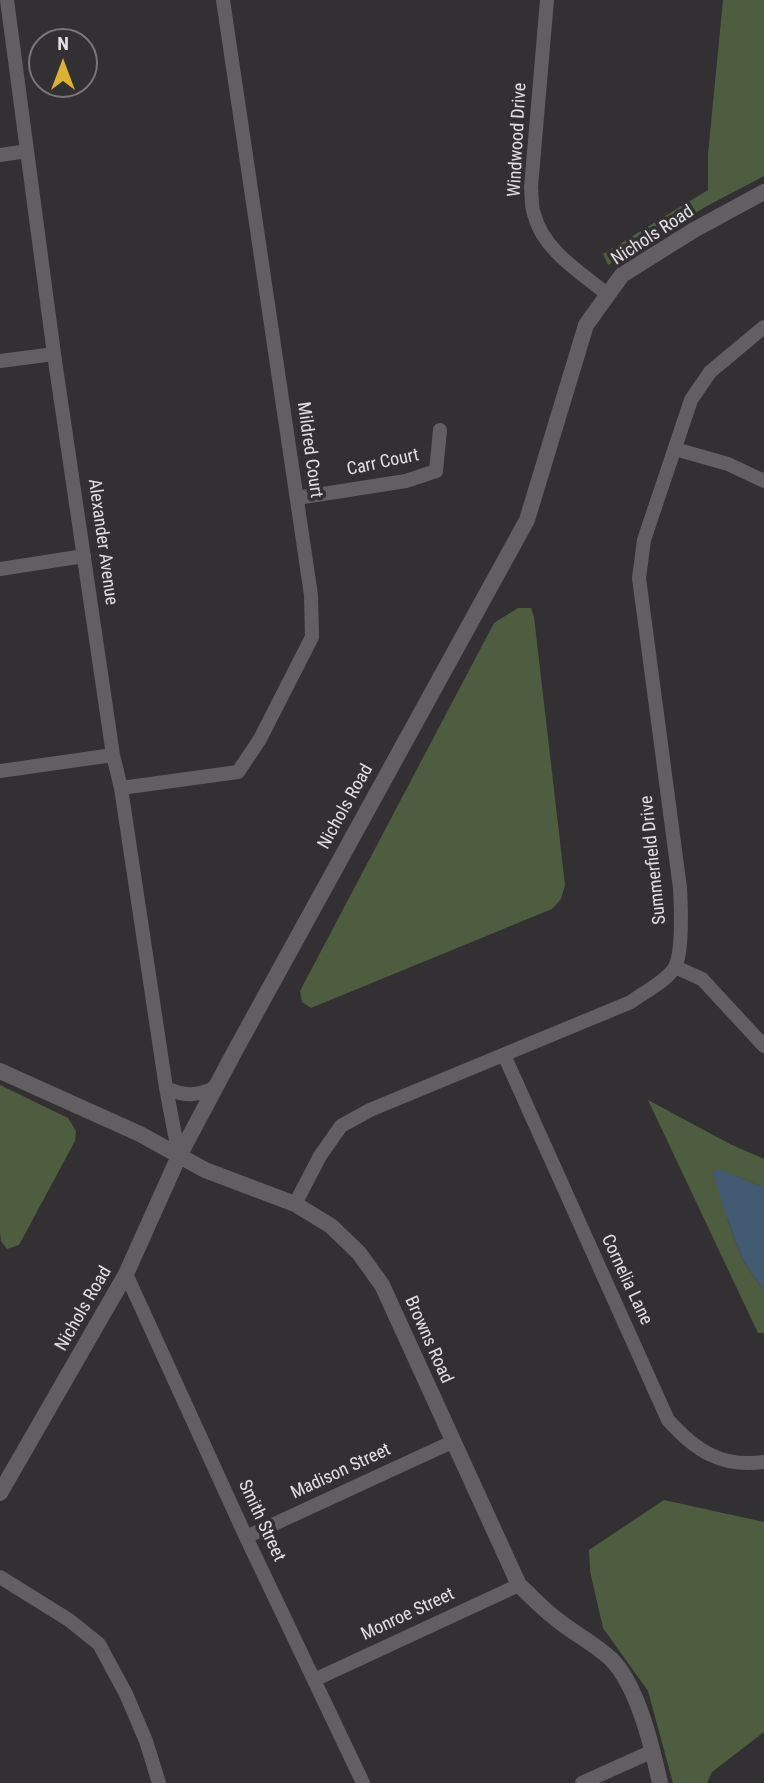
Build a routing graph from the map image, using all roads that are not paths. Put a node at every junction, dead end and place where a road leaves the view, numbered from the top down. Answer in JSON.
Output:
{"nodes":[{"id":1,"x":6,"y":0,"type":"edge"},
{"id":2,"x":223,"y":0,"type":"edge"},
{"id":3,"x":547,"y":0,"type":"edge"},
{"id":4,"x":27,"y":151,"type":"junction"},
{"id":5,"x":0,"y":155,"type":"edge"},
{"id":6,"x":764,"y":192,"type":"edge"},
{"id":7,"x":607,"y":294,"type":"junction"},
{"id":8,"x":764,"y":327,"type":"edge"},
{"id":9,"x":54,"y":354,"type":"junction"},
{"id":10,"x":0,"y":361,"type":"edge"},
{"id":11,"x":440,"y":430,"type":"dead end"},
{"id":12,"x":675,"y":449,"type":"junction"},
{"id":13,"x":764,"y":481,"type":"edge"},
{"id":14,"x":297,"y":499,"type":"junction"},
{"id":15,"x":85,"y":556,"type":"junction"},
{"id":16,"x":0,"y":569,"type":"edge"},
{"id":17,"x":113,"y":755,"type":"junction"},
{"id":18,"x":0,"y":771,"type":"edge"},
{"id":19,"x":121,"y":788,"type":"junction"},
{"id":20,"x":675,"y":967,"type":"junction"},
{"id":21,"x":764,"y":1045,"type":"edge"},
{"id":22,"x":504,"y":1055,"type":"junction"},
{"id":23,"x":0,"y":1071,"type":"edge"},
{"id":24,"x":216,"y":1087,"type":"junction"},
{"id":25,"x":166,"y":1088,"type":"junction"},
{"id":26,"x":179,"y":1156,"type":"junction"},
{"id":27,"x":295,"y":1204,"type":"junction"},
{"id":28,"x":127,"y":1274,"type":"junction"},
{"id":29,"x":452,"y":1442,"type":"junction"},
{"id":30,"x":764,"y":1462,"type":"edge"},
{"id":31,"x":2,"y":1485,"type":"edge"},
{"id":32,"x":246,"y":1537,"type":"junction"},
{"id":33,"x":0,"y":1577,"type":"edge"},
{"id":34,"x":519,"y":1585,"type":"junction"},
{"id":35,"x":314,"y":1680,"type":"junction"},
{"id":36,"x":653,"y":1751,"type":"junction"},
{"id":37,"x":159,"y":1783,"type":"edge"},
{"id":38,"x":363,"y":1783,"type":"edge"},
{"id":39,"x":582,"y":1783,"type":"edge"},
{"id":40,"x":660,"y":1783,"type":"edge"}],
"edges":[{"from":1,"to":4,"type":"street","name":"Alexander Avenue"},
{"from":2,"to":14,"type":"street","name":"Mildred Court"},
{"from":3,"to":7,"type":"street","name":"Windwood Drive"},
{"from":4,"to":5,"type":"street"},
{"from":4,"to":9,"type":"street","name":"Alexander Avenue"},
{"from":6,"to":7,"type":"street","name":"Nichols Road"},
{"from":7,"to":24,"type":"street","name":"Nichols Road"},
{"from":8,"to":12,"type":"street","name":"Summerfield Drive"},
{"from":9,"to":10,"type":"street"},
{"from":9,"to":15,"type":"street","name":"Alexander Avenue"},
{"from":11,"to":14,"type":"street","name":"Carr Court"},
{"from":12,"to":13,"type":"street"},
{"from":12,"to":20,"type":"street","name":"Summerfield Drive"},
{"from":14,"to":19,"type":"street","name":"Mildred Court"},
{"from":15,"to":16,"type":"street"},
{"from":15,"to":17,"type":"street","name":"Alexander Avenue"},
{"from":17,"to":18,"type":"street"},
{"from":17,"to":19,"type":"street","name":"Alexander Avenue"},
{"from":19,"to":25,"type":"street","name":"Alexander Avenue"},
{"from":20,"to":21,"type":"street"},
{"from":20,"to":22,"type":"street"},
{"from":22,"to":27,"type":"street"},
{"from":22,"to":30,"type":"street","name":"Cornelia Lane"},
{"from":23,"to":26,"type":"street","name":"Browns Road"},
{"from":24,"to":25,"type":"street"},
{"from":24,"to":26,"type":"street","name":"Nichols Road"},
{"from":25,"to":26,"type":"street","name":"Alexander Avenue"},
{"from":26,"to":27,"type":"street","name":"Browns Road"},
{"from":26,"to":28,"type":"street","name":"Nichols Road"},
{"from":27,"to":29,"type":"street","name":"Browns Road"},
{"from":28,"to":31,"type":"street","name":"Nichols Road"},
{"from":28,"to":32,"type":"street","name":"Smith Street"},
{"from":29,"to":32,"type":"street","name":"Madison Street"},
{"from":29,"to":34,"type":"street","name":"Browns Road"},
{"from":32,"to":35,"type":"street","name":"Smith Street"},
{"from":33,"to":37,"type":"street"},
{"from":34,"to":35,"type":"street","name":"Monroe Street"},
{"from":34,"to":36,"type":"street","name":"Browns Road"},
{"from":35,"to":38,"type":"street","name":"Smith Street"},
{"from":36,"to":39,"type":"street"},
{"from":36,"to":40,"type":"street","name":"Browns Road"}]}
